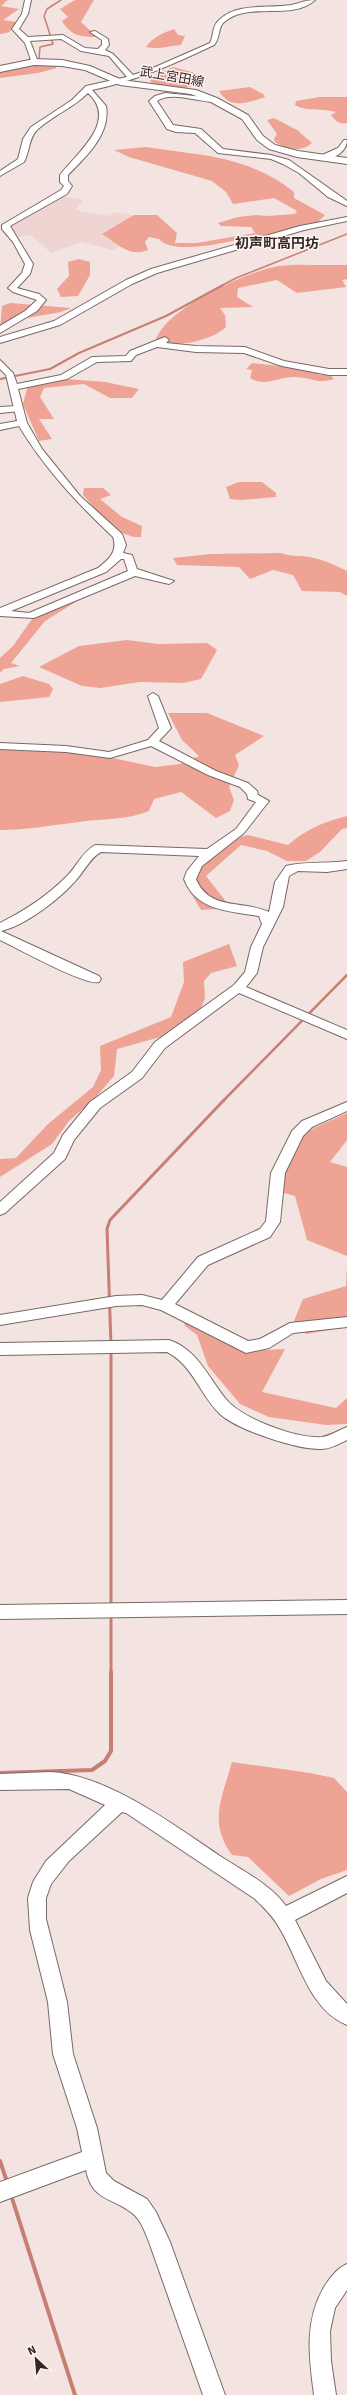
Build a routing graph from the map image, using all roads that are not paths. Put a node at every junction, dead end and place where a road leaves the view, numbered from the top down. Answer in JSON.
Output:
{"nodes":[{"id":1,"x":28,"y":0,"type":"edge"},
{"id":2,"x":312,"y":0,"type":"edge"},
{"id":3,"x":93,"y":32,"type":"dead end"},
{"id":4,"x":28,"y":39,"type":"junction"},
{"id":5,"x":100,"y":51,"type":"junction"},
{"id":6,"x":34,"y":62,"type":"junction"},
{"id":7,"x":0,"y":69,"type":"edge"},
{"id":8,"x":131,"y":78,"type":"junction"},
{"id":9,"x":120,"y":82,"type":"junction"},
{"id":10,"x":88,"y":90,"type":"junction"},
{"id":11,"x":214,"y":100,"type":"junction"},
{"id":12,"x":347,"y":142,"type":"edge"},
{"id":13,"x":323,"y":158,"type":"junction"},
{"id":14,"x":347,"y":161,"type":"edge"},
{"id":15,"x":0,"y":174,"type":"edge"},
{"id":16,"x":347,"y":204,"type":"edge"},
{"id":17,"x":347,"y":219,"type":"edge"},
{"id":18,"x":0,"y":330,"type":"edge"},
{"id":19,"x":167,"y":339,"type":"dead end"},
{"id":20,"x":0,"y":340,"type":"edge"},
{"id":21,"x":157,"y":344,"type":"junction"},
{"id":22,"x":0,"y":363,"type":"edge"},
{"id":23,"x":347,"y":372,"type":"edge"},
{"id":24,"x":11,"y":380,"type":"junction"},
{"id":25,"x":17,"y":409,"type":"junction"},
{"id":26,"x":0,"y":410,"type":"edge"},
{"id":27,"x":22,"y":423,"type":"junction"},
{"id":28,"x":0,"y":427,"type":"edge"},
{"id":29,"x":118,"y":555,"type":"junction"},
{"id":30,"x":135,"y":572,"type":"junction"},
{"id":31,"x":169,"y":581,"type":"dead end"},
{"id":32,"x":0,"y":612,"type":"edge"},
{"id":33,"x":153,"y":696,"type":"dead end"},
{"id":34,"x":152,"y":742,"type":"junction"},
{"id":35,"x":0,"y":746,"type":"edge"},
{"id":36,"x":210,"y":853,"type":"junction"},
{"id":37,"x":347,"y":865,"type":"edge"},
{"id":38,"x":269,"y":925,"type":"junction"},
{"id":39,"x":0,"y":928,"type":"edge"},
{"id":40,"x":0,"y":935,"type":"edge"},
{"id":41,"x":95,"y":979,"type":"dead end"},
{"id":42,"x":238,"y":988,"type":"junction"},
{"id":43,"x":347,"y":1036,"type":"edge"},
{"id":44,"x":347,"y":1106,"type":"edge"},
{"id":45,"x":0,"y":1210,"type":"edge"},
{"id":46,"x":165,"y":1306,"type":"junction"},
{"id":47,"x":0,"y":1320,"type":"edge"},
{"id":48,"x":347,"y":1322,"type":"edge"},
{"id":49,"x":0,"y":1348,"type":"edge"},
{"id":50,"x":347,"y":1433,"type":"edge"},
{"id":51,"x":347,"y":1607,"type":"edge"},
{"id":52,"x":0,"y":1612,"type":"edge"},
{"id":53,"x":0,"y":1782,"type":"edge"},
{"id":54,"x":118,"y":1804,"type":"junction"},
{"id":55,"x":345,"y":1888,"type":"edge"},
{"id":56,"x":284,"y":1916,"type":"junction"},
{"id":57,"x":347,"y":2016,"type":"edge"},
{"id":58,"x":92,"y":2158,"type":"junction"},
{"id":59,"x":6,"y":2190,"type":"edge"},
{"id":60,"x":347,"y":2274,"type":"edge"},
{"id":61,"x":214,"y":2395,"type":"edge"},
{"id":62,"x":325,"y":2395,"type":"edge"}],
"edges":[{"from":1,"to":4,"type":"street"},
{"from":2,"to":8,"type":"street"},
{"from":3,"to":5,"type":"street"},
{"from":4,"to":5,"type":"street"},
{"from":4,"to":6,"type":"street"},
{"from":5,"to":8,"type":"street"},
{"from":6,"to":7,"type":"main road","name":"武上宮田線"},
{"from":6,"to":9,"type":"main road","name":"武上宮田線"},
{"from":8,"to":9,"type":"street"},
{"from":9,"to":10,"type":"street"},
{"from":9,"to":11,"type":"main road","name":"武上宮田線"},
{"from":10,"to":15,"type":"street"},
{"from":10,"to":18,"type":"street"},
{"from":11,"to":13,"type":"main road","name":"武上宮田線"},
{"from":11,"to":16,"type":"street"},
{"from":12,"to":13,"type":"street"},
{"from":13,"to":14,"type":"main road","name":"武上宮田線"},
{"from":17,"to":20,"type":"street"},
{"from":19,"to":21,"type":"street"},
{"from":21,"to":23,"type":"street"},
{"from":21,"to":24,"type":"street"},
{"from":22,"to":24,"type":"street"},
{"from":24,"to":25,"type":"street"},
{"from":25,"to":26,"type":"main road"},
{"from":25,"to":27,"type":"street"},
{"from":27,"to":28,"type":"street"},
{"from":27,"to":29,"type":"street"},
{"from":29,"to":30,"type":"street"},
{"from":29,"to":32,"type":"street"},
{"from":30,"to":31,"type":"street"},
{"from":30,"to":32,"type":"street"},
{"from":33,"to":34,"type":"street"},
{"from":34,"to":35,"type":"street"},
{"from":34,"to":36,"type":"street"},
{"from":36,"to":38,"type":"street"},
{"from":36,"to":39,"type":"street"},
{"from":37,"to":38,"type":"street"},
{"from":38,"to":42,"type":"street"},
{"from":40,"to":41,"type":"street"},
{"from":42,"to":43,"type":"street"},
{"from":42,"to":45,"type":"street"},
{"from":44,"to":46,"type":"street"},
{"from":46,"to":47,"type":"street"},
{"from":46,"to":48,"type":"street"},
{"from":49,"to":50,"type":"street"},
{"from":51,"to":52,"type":"street"},
{"from":53,"to":54,"type":"street"},
{"from":54,"to":56,"type":"street"},
{"from":54,"to":58,"type":"street"},
{"from":55,"to":56,"type":"street"},
{"from":56,"to":57,"type":"street"},
{"from":58,"to":59,"type":"street"},
{"from":58,"to":61,"type":"street"},
{"from":60,"to":62,"type":"street"}]}
